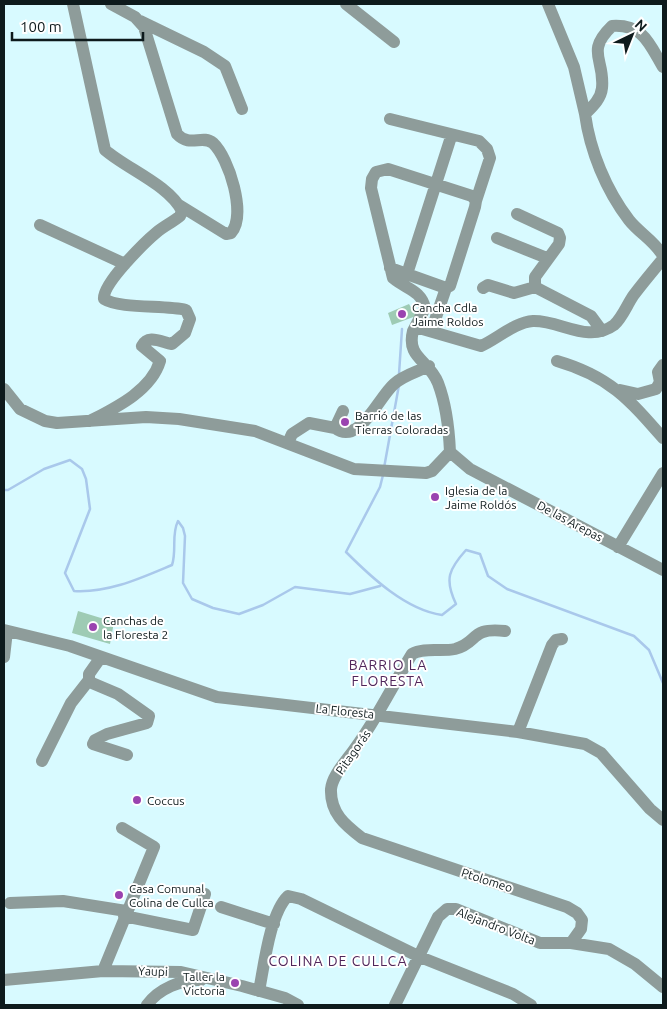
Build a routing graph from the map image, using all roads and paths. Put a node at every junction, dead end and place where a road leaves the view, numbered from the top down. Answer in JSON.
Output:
{"nodes":[{"id":1,"x":73,"y":4,"type":"edge"},
{"id":2,"x":111,"y":4,"type":"edge"},
{"id":3,"x":346,"y":4,"type":"edge"},
{"id":4,"x":548,"y":4,"type":"edge"},
{"id":5,"x":140,"y":21,"type":"junction"},
{"id":6,"x":394,"y":42,"type":"dead end"},
{"id":7,"x":663,"y":68,"type":"edge"},
{"id":8,"x":242,"y":109,"type":"dead end"},
{"id":9,"x":585,"y":114,"type":"junction"},
{"id":10,"x":390,"y":119,"type":"dead end"},
{"id":11,"x":450,"y":140,"type":"dead end"},
{"id":12,"x":436,"y":185,"type":"junction"},
{"id":13,"x":476,"y":201,"type":"junction"},
{"id":14,"x":179,"y":205,"type":"junction"},
{"id":15,"x":517,"y":214,"type":"dead end"},
{"id":16,"x":40,"y":225,"type":"dead end"},
{"id":17,"x":497,"y":238,"type":"dead end"},
{"id":18,"x":547,"y":258,"type":"junction"},
{"id":19,"x":662,"y":261,"type":"edge"},
{"id":20,"x":126,"y":264,"type":"junction"},
{"id":21,"x":390,"y":268,"type":"junction"},
{"id":22,"x":407,"y":274,"type":"junction"},
{"id":23,"x":446,"y":288,"type":"junction"},
{"id":24,"x":483,"y":288,"type":"dead end"},
{"id":25,"x":535,"y":288,"type":"junction"},
{"id":26,"x":435,"y":320,"type":"dead end"},
{"id":27,"x":412,"y":331,"type":"junction"},
{"id":28,"x":602,"y":331,"type":"junction"},
{"id":29,"x":557,"y":361,"type":"dead end"},
{"id":30,"x":663,"y":364,"type":"edge"},
{"id":31,"x":429,"y":366,"type":"junction"},
{"id":32,"x":4,"y":389,"type":"edge"},
{"id":33,"x":618,"y":389,"type":"junction"},
{"id":34,"x":343,"y":411,"type":"dead end"},
{"id":35,"x":90,"y":421,"type":"junction"},
{"id":36,"x":335,"y":428,"type":"junction"},
{"id":37,"x":663,"y":438,"type":"edge"},
{"id":38,"x":288,"y":442,"type":"junction"},
{"id":39,"x":450,"y":452,"type":"junction"},
{"id":40,"x":663,"y":473,"type":"edge"},
{"id":41,"x":618,"y":547,"type":"junction"},
{"id":42,"x":663,"y":570,"type":"edge"},
{"id":43,"x":6,"y":631,"type":"edge"},
{"id":44,"x":505,"y":631,"type":"dead end"},
{"id":45,"x":562,"y":639,"type":"dead end"},
{"id":46,"x":4,"y":657,"type":"edge"},
{"id":47,"x":101,"y":657,"type":"junction"},
{"id":48,"x":89,"y":680,"type":"junction"},
{"id":49,"x":379,"y":715,"type":"junction"},
{"id":50,"x":518,"y":732,"type":"junction"},
{"id":51,"x":127,"y":756,"type":"dead end"},
{"id":52,"x":42,"y":761,"type":"dead end"},
{"id":53,"x":663,"y":820,"type":"edge"},
{"id":54,"x":122,"y":828,"type":"dead end"},
{"id":55,"x":362,"y":838,"type":"joint"},
{"id":56,"x":205,"y":894,"type":"dead end"},
{"id":57,"x":10,"y":903,"type":"dead end"},
{"id":58,"x":221,"y":908,"type":"dead end"},
{"id":59,"x":125,"y":914,"type":"junction"},
{"id":60,"x":274,"y":924,"type":"junction"},
{"id":61,"x":571,"y":943,"type":"junction"},
{"id":62,"x":420,"y":957,"type":"junction"},
{"id":63,"x":103,"y":971,"type":"junction"},
{"id":64,"x":4,"y":980,"type":"edge"},
{"id":65,"x":223,"y":981,"type":"junction"},
{"id":66,"x":663,"y":987,"type":"edge"},
{"id":67,"x":258,"y":991,"type":"junction"},
{"id":68,"x":147,"y":1005,"type":"edge"},
{"id":69,"x":298,"y":1005,"type":"edge"},
{"id":70,"x":395,"y":1005,"type":"edge"},
{"id":71,"x":531,"y":1005,"type":"edge"}],
"edges":[{"from":1,"to":14,"type":"street"},
{"from":2,"to":5,"type":"street"},
{"from":3,"to":6,"type":"street"},
{"from":4,"to":9,"type":"street"},
{"from":5,"to":8,"type":"street"},
{"from":5,"to":14,"type":"street"},
{"from":7,"to":9,"type":"street"},
{"from":9,"to":19,"type":"street"},
{"from":10,"to":13,"type":"street"},
{"from":11,"to":12,"type":"street"},
{"from":12,"to":13,"type":"street"},
{"from":12,"to":21,"type":"street"},
{"from":12,"to":22,"type":"street"},
{"from":13,"to":23,"type":"street"},
{"from":14,"to":20,"type":"street"},
{"from":15,"to":18,"type":"street"},
{"from":16,"to":20,"type":"street"},
{"from":17,"to":18,"type":"street"},
{"from":18,"to":25,"type":"street"},
{"from":19,"to":28,"type":"street"},
{"from":20,"to":35,"type":"street"},
{"from":21,"to":22,"type":"street"},
{"from":21,"to":27,"type":"street"},
{"from":22,"to":23,"type":"street"},
{"from":23,"to":26,"type":"street"},
{"from":24,"to":25,"type":"street"},
{"from":25,"to":28,"type":"street"},
{"from":27,"to":28,"type":"street"},
{"from":27,"to":31,"type":"street"},
{"from":29,"to":33,"type":"street"},
{"from":30,"to":33,"type":"street"},
{"from":31,"to":36,"type":"street"},
{"from":31,"to":39,"type":"street"},
{"from":32,"to":35,"type":"street"},
{"from":33,"to":37,"type":"street"},
{"from":34,"to":36,"type":"street"},
{"from":35,"to":38,"type":"street"},
{"from":36,"to":38,"type":"street"},
{"from":38,"to":39,"type":"street"},
{"from":39,"to":41,"type":"street","name":"De las Arepas"},
{"from":40,"to":41,"type":"street"},
{"from":41,"to":42,"type":"street","name":"De las Arepas"},
{"from":43,"to":46,"type":"street"},
{"from":43,"to":47,"type":"street","name":"La Floresta"},
{"from":44,"to":49,"type":"street","name":"Pitagorás"},
{"from":45,"to":50,"type":"street"},
{"from":47,"to":48,"type":"street"},
{"from":47,"to":49,"type":"street","name":"La Floresta"},
{"from":48,"to":51,"type":"street"},
{"from":48,"to":52,"type":"street"},
{"from":49,"to":50,"type":"street","name":"La Floresta"},
{"from":49,"to":55,"type":"street","name":"Pitagorás"},
{"from":50,"to":53,"type":"street","name":"La Floresta"},
{"from":54,"to":59,"type":"street"},
{"from":55,"to":61,"type":"street","name":"Ptolomeo"},
{"from":56,"to":59,"type":"street"},
{"from":57,"to":59,"type":"street"},
{"from":58,"to":60,"type":"street"},
{"from":59,"to":63,"type":"street"},
{"from":60,"to":62,"type":"street"},
{"from":60,"to":67,"type":"street"},
{"from":61,"to":62,"type":"street","name":"Alejandro Volta"},
{"from":61,"to":66,"type":"street","name":"Alejandro Volta"},
{"from":62,"to":70,"type":"street"},
{"from":62,"to":71,"type":"street"},
{"from":63,"to":64,"type":"street","name":"Yaupi"},
{"from":63,"to":65,"type":"street","name":"Yaupi"},
{"from":65,"to":67,"type":"street","name":"Yaupi"},
{"from":65,"to":68,"type":"street"},
{"from":67,"to":69,"type":"street","name":"Yaupi"}]}
